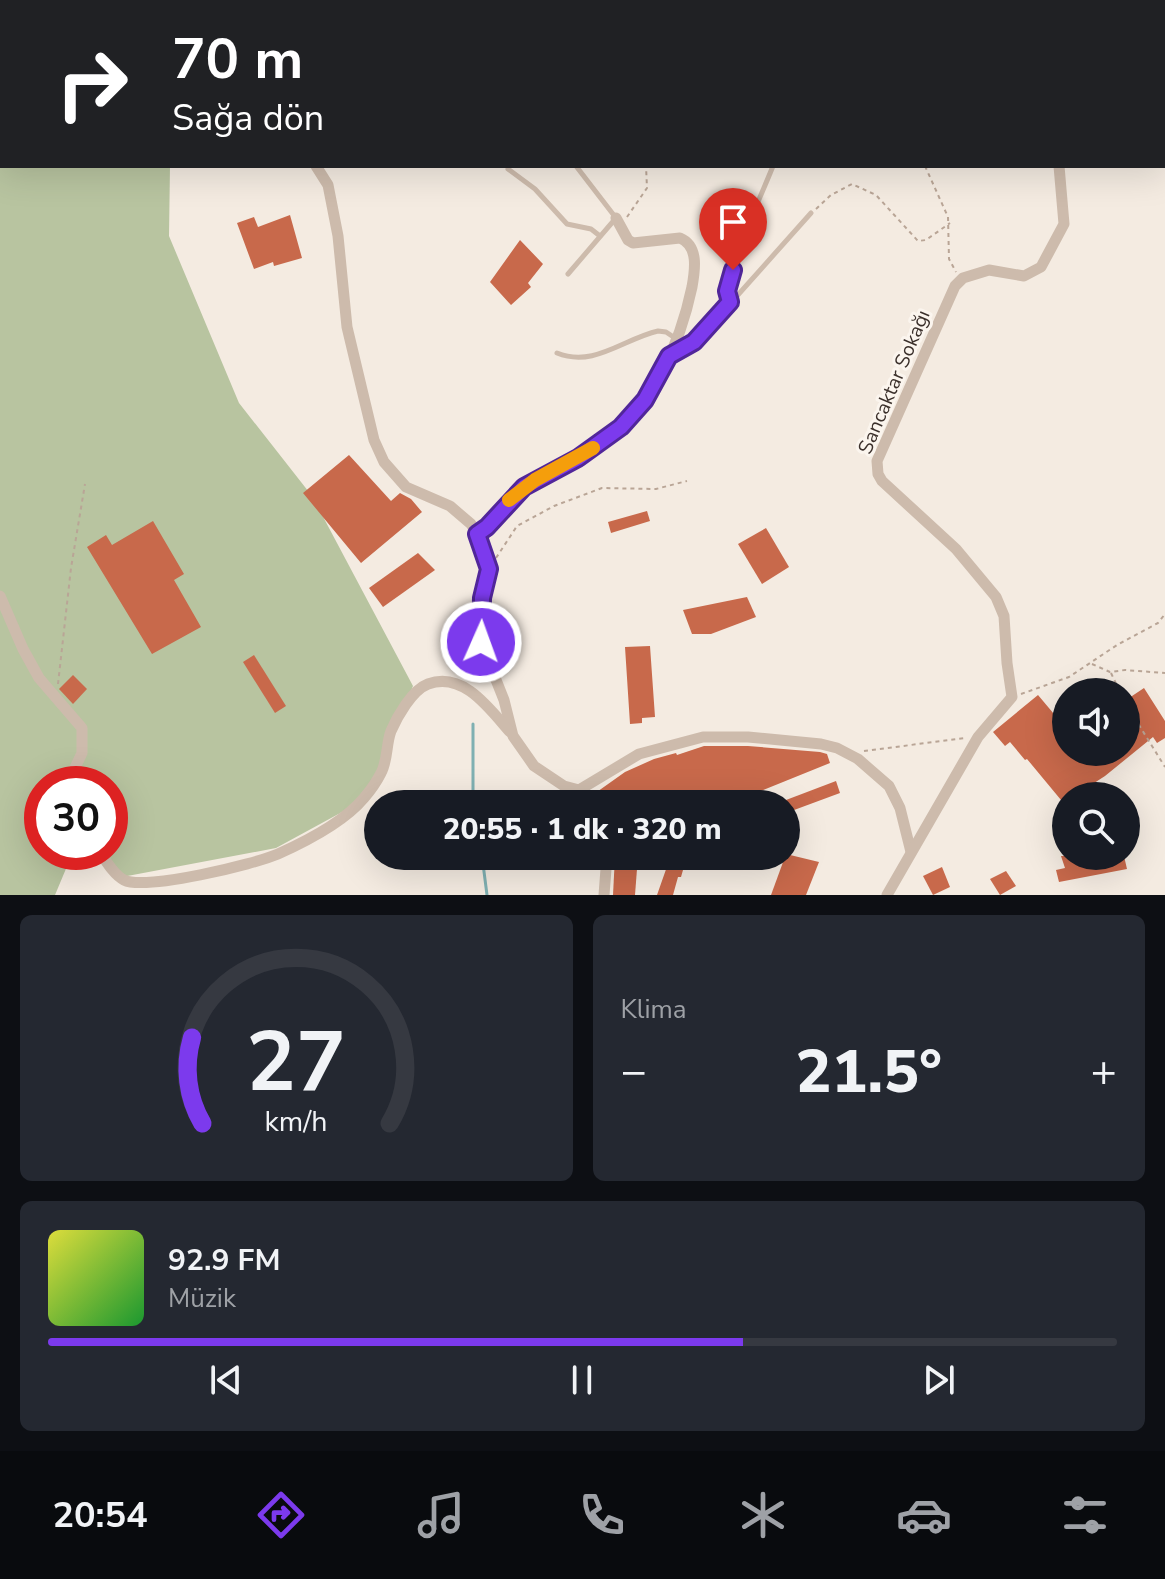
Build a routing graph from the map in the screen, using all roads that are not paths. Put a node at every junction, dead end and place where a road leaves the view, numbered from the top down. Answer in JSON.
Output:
{"nodes":[{"id":1,"x":317,"y":168,"type":"edge"},
{"id":2,"x":578,"y":168,"type":"edge"},
{"id":3,"x":772,"y":168,"type":"edge"},
{"id":4,"x":1059,"y":168,"type":"edge"},
{"id":5,"x":508,"y":169,"type":"dead end"},
{"id":6,"x":811,"y":213,"type":"road end"},
{"id":7,"x":618,"y":221,"type":"junction"},
{"id":8,"x":600,"y":236,"type":"junction"},
{"id":9,"x":568,"y":274,"type":"dead end"},
{"id":10,"x":730,"y":302,"type":"junction"},
{"id":11,"x":676,"y":339,"type":"junction"},
{"id":12,"x":557,"y":353,"type":"dead end"},
{"id":13,"x":669,"y":356,"type":"junction"},
{"id":14,"x":477,"y":534,"type":"junction"},
{"id":15,"x":0,"y":596,"type":"edge"},
{"id":16,"x":513,"y":736,"type":"junction"},
{"id":17,"x":76,"y":766,"type":"edge"},
{"id":18,"x":579,"y":790,"type":"joint"},
{"id":19,"x":911,"y":852,"type":"junction"},
{"id":20,"x":115,"y":870,"type":"edge"},
{"id":21,"x":606,"y":870,"type":"edge"},
{"id":22,"x":604,"y":895,"type":"edge"},
{"id":23,"x":887,"y":895,"type":"edge"}],
"edges":[{"from":1,"to":14,"type":"street"},
{"from":2,"to":7,"type":"lane"},
{"from":3,"to":10,"type":"lane"},
{"from":4,"to":19,"type":"street","name":"Sancaktar Sokağı"},
{"from":5,"to":8,"type":"lane"},
{"from":6,"to":10,"type":"lane"},
{"from":7,"to":8,"type":"lane"},
{"from":7,"to":11,"type":"street"},
{"from":8,"to":9,"type":"lane"},
{"from":10,"to":13,"type":"lane"},
{"from":11,"to":12,"type":"lane"},
{"from":11,"to":13,"type":"street"},
{"from":13,"to":14,"type":"street"},
{"from":14,"to":16,"type":"street"},
{"from":15,"to":17,"type":"street"},
{"from":16,"to":18,"type":"street"},
{"from":16,"to":20,"type":"street"},
{"from":18,"to":19,"type":"street"},
{"from":19,"to":23,"type":"street"},
{"from":21,"to":22,"type":"street"}]}
